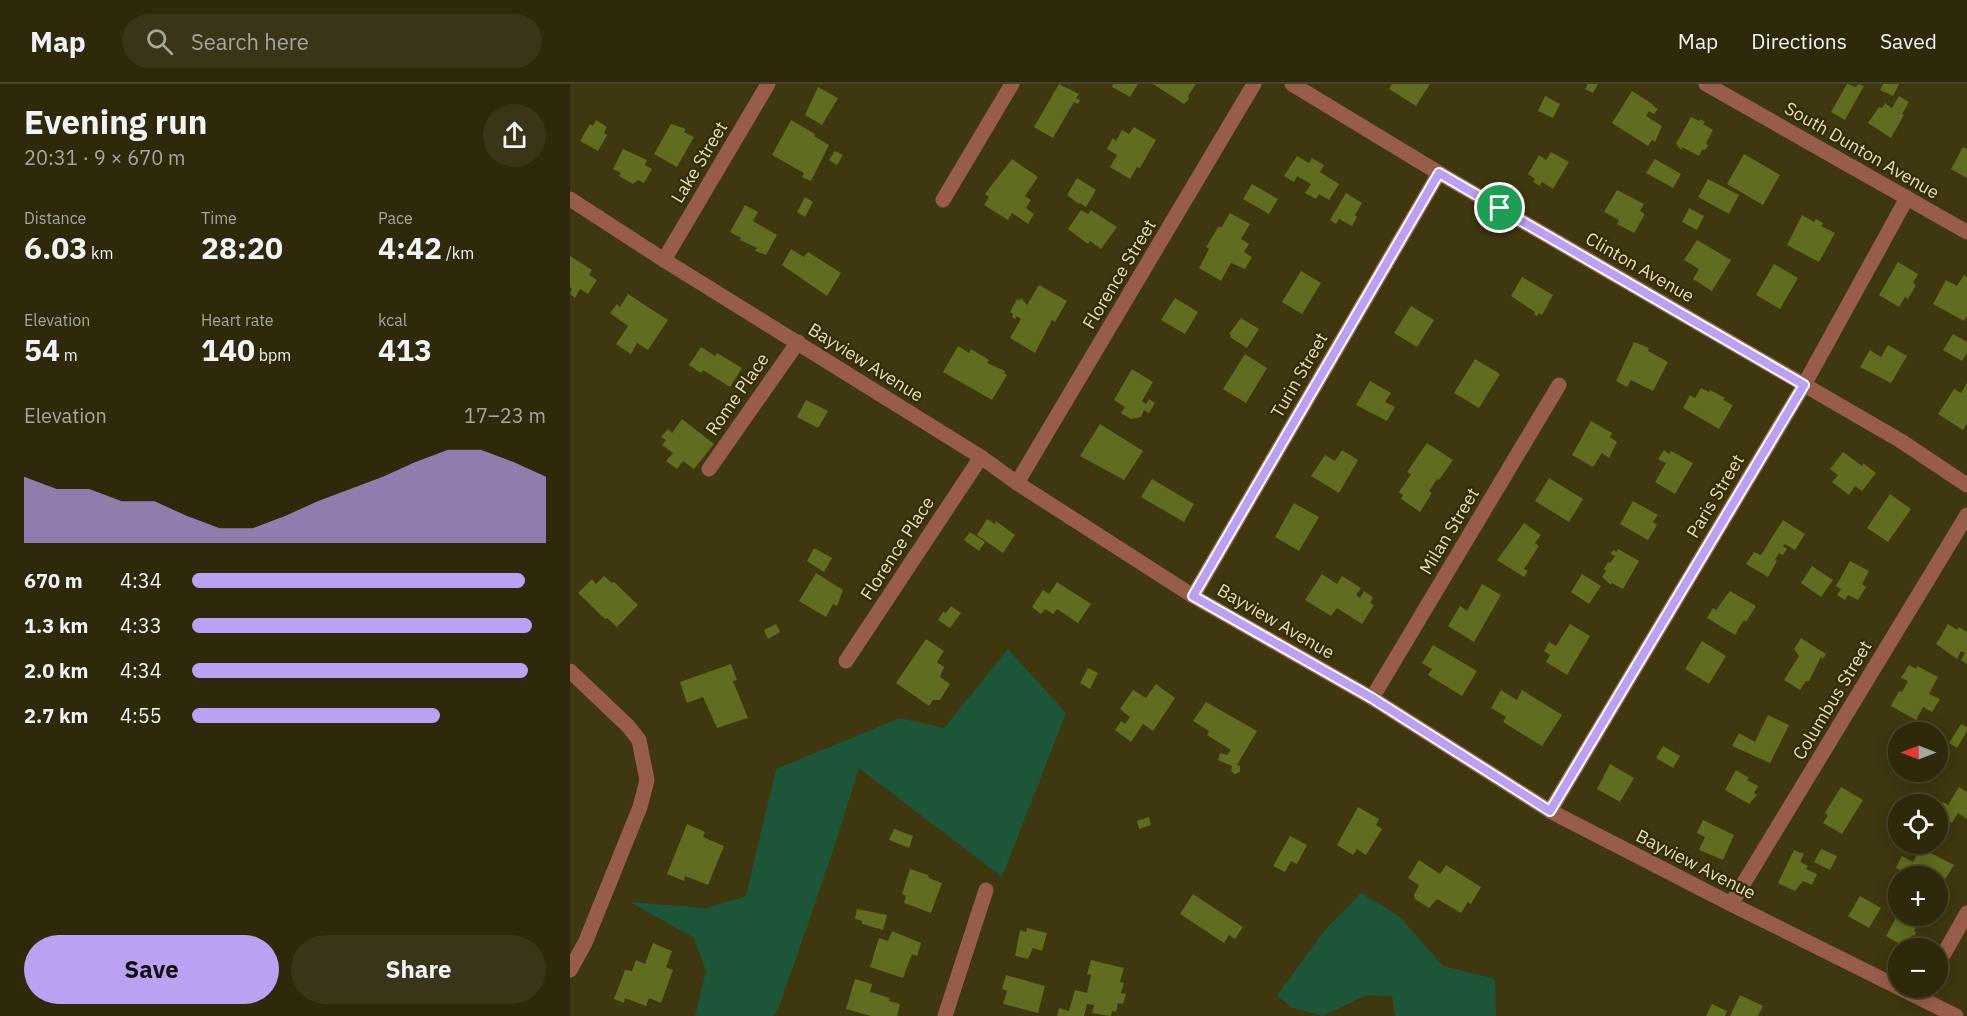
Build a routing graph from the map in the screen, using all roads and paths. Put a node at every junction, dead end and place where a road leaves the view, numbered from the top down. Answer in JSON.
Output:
{"nodes":[{"id":1,"x":768,"y":84,"type":"edge"},
{"id":2,"x":1012,"y":84,"type":"edge"},
{"id":3,"x":1254,"y":84,"type":"edge"},
{"id":4,"x":1292,"y":84,"type":"edge"},
{"id":5,"x":1706,"y":84,"type":"edge"},
{"id":6,"x":1439,"y":173,"type":"junction"},
{"id":7,"x":1907,"y":198,"type":"junction"},
{"id":8,"x":570,"y":199,"type":"edge"},
{"id":9,"x":943,"y":200,"type":"dead end"},
{"id":10,"x":1967,"y":232,"type":"edge"},
{"id":11,"x":664,"y":260,"type":"junction"},
{"id":12,"x":798,"y":342,"type":"junction"},
{"id":13,"x":1560,"y":385,"type":"dead end"},
{"id":14,"x":1804,"y":385,"type":"junction"},
{"id":15,"x":981,"y":457,"type":"junction"},
{"id":16,"x":709,"y":469,"type":"dead end"},
{"id":17,"x":1017,"y":483,"type":"junction"},
{"id":18,"x":1967,"y":485,"type":"edge"},
{"id":19,"x":1967,"y":515,"type":"edge"},
{"id":20,"x":1193,"y":596,"type":"junction"},
{"id":21,"x":846,"y":661,"type":"dead end"},
{"id":22,"x":570,"y":671,"type":"edge"},
{"id":23,"x":1372,"y":698,"type":"junction"},
{"id":24,"x":1550,"y":811,"type":"junction"},
{"id":25,"x":986,"y":890,"type":"dead end"},
{"id":26,"x":1731,"y":904,"type":"junction"},
{"id":27,"x":1967,"y":913,"type":"edge"},
{"id":28,"x":1948,"y":946,"type":"edge"},
{"id":29,"x":570,"y":970,"type":"edge"},
{"id":30,"x":1888,"y":976,"type":"edge"},
{"id":31,"x":1930,"y":998,"type":"edge"},
{"id":32,"x":945,"y":1016,"type":"edge"},
{"id":33,"x":1956,"y":1016,"type":"edge"}],
"edges":[{"from":1,"to":11,"type":"street","name":"Lake Street"},
{"from":2,"to":9,"type":"street"},
{"from":3,"to":17,"type":"street","name":"Florence Street"},
{"from":4,"to":6,"type":"street","name":"Clinton Avenue"},
{"from":5,"to":7,"type":"street","name":"South Dunton Avenue"},
{"from":6,"to":14,"type":"street","name":"Clinton Avenue"},
{"from":6,"to":20,"type":"street","name":"Turin Street"},
{"from":7,"to":10,"type":"street","name":"South Dunton Avenue"},
{"from":7,"to":14,"type":"street","name":"Paris Street"},
{"from":8,"to":11,"type":"street","name":"Bayview Avenue"},
{"from":11,"to":12,"type":"street","name":"Bayview Avenue"},
{"from":12,"to":15,"type":"street","name":"Bayview Avenue"},
{"from":12,"to":16,"type":"street","name":"Rome Place"},
{"from":13,"to":23,"type":"street","name":"Milan Street"},
{"from":14,"to":18,"type":"street","name":"Clinton Avenue"},
{"from":14,"to":24,"type":"street","name":"Paris Street"},
{"from":15,"to":17,"type":"street","name":"Bayview Avenue"},
{"from":15,"to":21,"type":"street","name":"Florence Place"},
{"from":17,"to":20,"type":"street","name":"Bayview Avenue"},
{"from":19,"to":26,"type":"street","name":"Columbus Street"},
{"from":20,"to":23,"type":"street","name":"Bayview Avenue"},
{"from":22,"to":29,"type":"street"},
{"from":23,"to":24,"type":"street","name":"Bayview Avenue"},
{"from":24,"to":26,"type":"street","name":"Bayview Avenue"},
{"from":25,"to":32,"type":"street"},
{"from":26,"to":30,"type":"street","name":"Bayview Avenue"},
{"from":27,"to":28,"type":"street"},
{"from":31,"to":33,"type":"street","name":"Bayview Avenue"}]}
